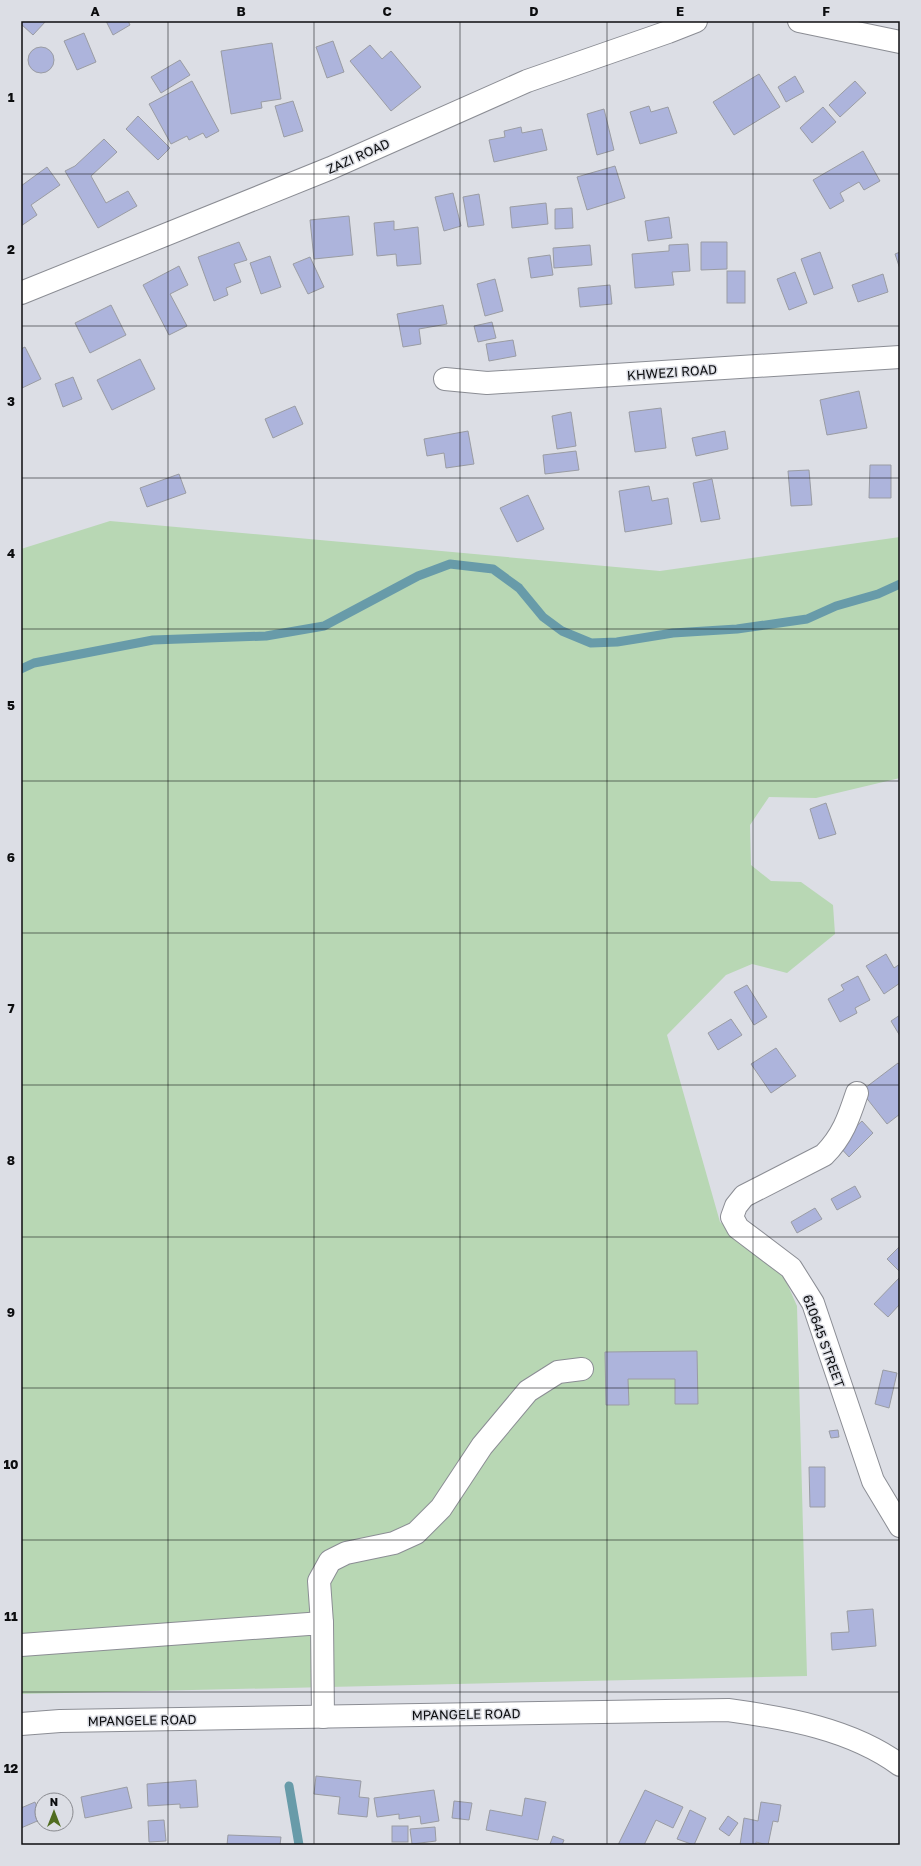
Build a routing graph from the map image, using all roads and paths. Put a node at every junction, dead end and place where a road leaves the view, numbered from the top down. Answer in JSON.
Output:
{"nodes":[{"id":1,"x":696,"y":21,"type":"edge"},
{"id":2,"x":799,"y":21,"type":"edge"},
{"id":3,"x":900,"y":42,"type":"edge"},
{"id":4,"x":21,"y":293,"type":"edge"},
{"id":5,"x":900,"y":358,"type":"edge"},
{"id":6,"x":445,"y":379,"type":"dead end"},
{"id":7,"x":857,"y":1093,"type":"dead end"},
{"id":8,"x":582,"y":1369,"type":"dead end"},
{"id":9,"x":900,"y":1526,"type":"edge"},
{"id":10,"x":322,"y":1623,"type":"junction"},
{"id":11,"x":21,"y":1645,"type":"edge"},
{"id":12,"x":323,"y":1717,"type":"junction"},
{"id":13,"x":21,"y":1724,"type":"edge"},
{"id":14,"x":900,"y":1765,"type":"edge"}],
"edges":[{"from":1,"to":4,"type":"street","name":"ZAZI ROAD"},
{"from":2,"to":3,"type":"street"},
{"from":5,"to":6,"type":"street","name":"KHWEZI ROAD"},
{"from":7,"to":9,"type":"street","name":"610645 STREET"},
{"from":8,"to":10,"type":"street"},
{"from":10,"to":11,"type":"street"},
{"from":10,"to":12,"type":"street"},
{"from":12,"to":13,"type":"street","name":"MPANGELE ROAD"},
{"from":12,"to":14,"type":"street","name":"MPANGELE ROAD"}]}
